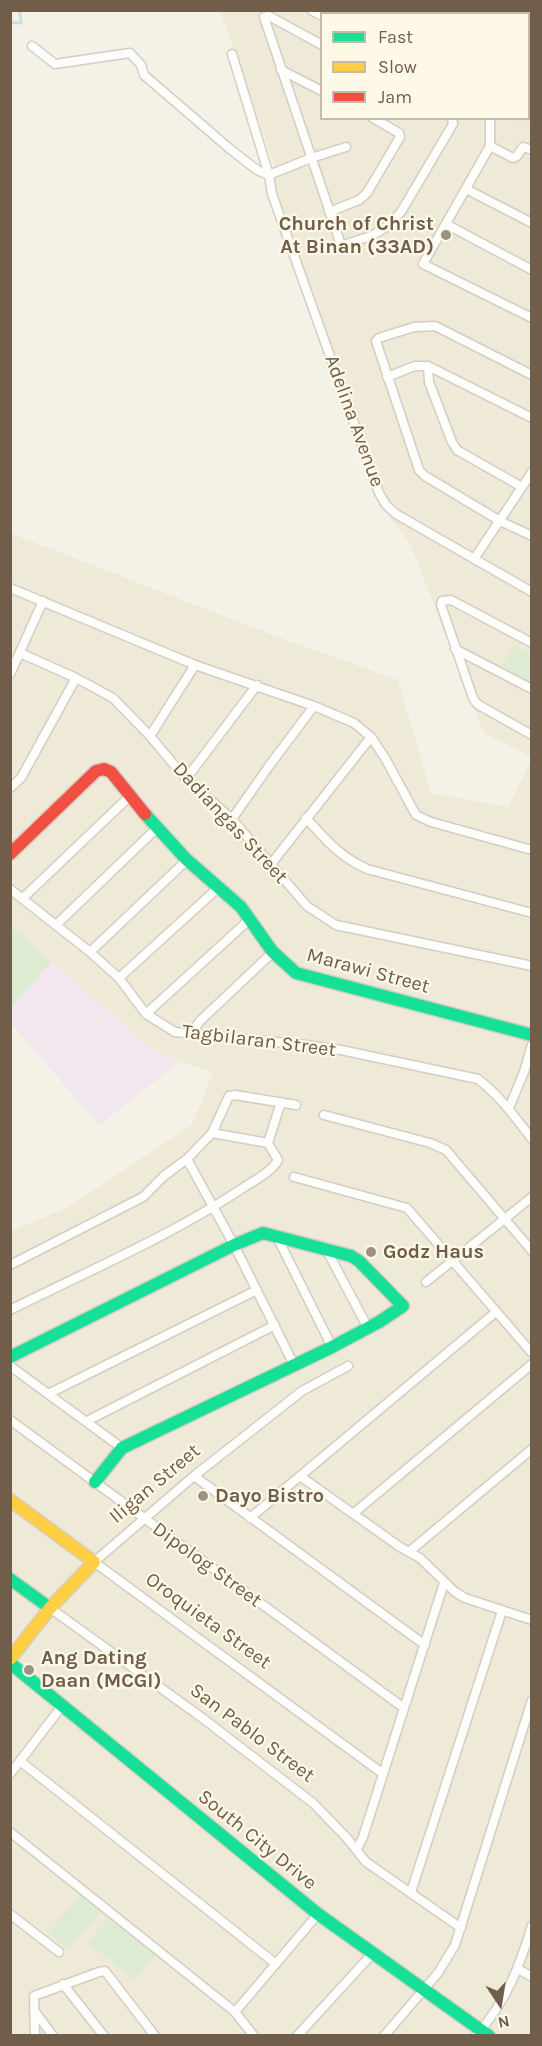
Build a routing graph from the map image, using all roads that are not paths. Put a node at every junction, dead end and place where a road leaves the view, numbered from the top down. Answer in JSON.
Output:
{"nodes":[{"id":1,"x":320,"y":44,"type":"edge"},
{"id":2,"x":32,"y":46,"type":"dead end"},
{"id":3,"x":232,"y":54,"type":"dead end"},
{"id":4,"x":281,"y":70,"type":"junction"},
{"id":5,"x":320,"y":90,"type":"edge"},
{"id":6,"x":376,"y":120,"type":"edge"},
{"id":7,"x":452,"y":120,"type":"edge"},
{"id":8,"x":490,"y":120,"type":"edge"},
{"id":9,"x":490,"y":146,"type":"junction"},
{"id":10,"x":346,"y":147,"type":"dead end"},
{"id":11,"x":531,"y":150,"type":"edge"},
{"id":12,"x":310,"y":158,"type":"junction"},
{"id":13,"x":269,"y":175,"type":"junction"},
{"id":14,"x":466,"y":189,"type":"junction"},
{"id":15,"x":329,"y":212,"type":"junction"},
{"id":16,"x":531,"y":223,"type":"edge"},
{"id":17,"x":446,"y":224,"type":"junction"},
{"id":18,"x":531,"y":270,"type":"edge"},
{"id":19,"x":531,"y":318,"type":"edge"},
{"id":20,"x":428,"y":366,"type":"junction"},
{"id":21,"x":531,"y":375,"type":"edge"},
{"id":22,"x":387,"y":376,"type":"junction"},
{"id":23,"x":531,"y":418,"type":"edge"},
{"id":24,"x":531,"y":472,"type":"edge"},
{"id":25,"x":522,"y":487,"type":"junction"},
{"id":26,"x":500,"y":521,"type":"junction"},
{"id":27,"x":531,"y":536,"type":"edge"},
{"id":28,"x":474,"y":559,"type":"junction"},
{"id":29,"x":10,"y":588,"type":"edge"},
{"id":30,"x":531,"y":592,"type":"edge"},
{"id":31,"x":43,"y":601,"type":"junction"},
{"id":32,"x":531,"y":643,"type":"edge"},
{"id":33,"x":455,"y":648,"type":"junction"},
{"id":34,"x":20,"y":653,"type":"junction"},
{"id":35,"x":195,"y":665,"type":"junction"},
{"id":36,"x":10,"y":674,"type":"edge"},
{"id":37,"x":76,"y":678,"type":"junction"},
{"id":38,"x":257,"y":685,"type":"junction"},
{"id":39,"x":531,"y":689,"type":"edge"},
{"id":40,"x":314,"y":706,"type":"junction"},
{"id":41,"x":531,"y":735,"type":"edge"},
{"id":42,"x":150,"y":736,"type":"junction"},
{"id":43,"x":371,"y":737,"type":"junction"},
{"id":44,"x":186,"y":779,"type":"junction"},
{"id":45,"x":10,"y":788,"type":"edge"},
{"id":46,"x":130,"y":796,"type":"junction"},
{"id":47,"x":306,"y":818,"type":"junction"},
{"id":48,"x":232,"y":819,"type":"junction"},
{"id":49,"x":157,"y":828,"type":"junction"},
{"id":50,"x":531,"y":850,"type":"edge"},
{"id":51,"x":10,"y":854,"type":"edge"},
{"id":52,"x":187,"y":860,"type":"junction"},
{"id":53,"x":271,"y":864,"type":"junction"},
{"id":54,"x":218,"y":888,"type":"junction"},
{"id":55,"x":10,"y":889,"type":"edge"},
{"id":56,"x":23,"y":898,"type":"junction"},
{"id":57,"x":531,"y":913,"type":"edge"},
{"id":58,"x":250,"y":919,"type":"junction"},
{"id":59,"x":56,"y":925,"type":"junction"},
{"id":60,"x":90,"y":952,"type":"junction"},
{"id":61,"x":272,"y":954,"type":"junction"},
{"id":62,"x":531,"y":966,"type":"edge"},
{"id":63,"x":119,"y":978,"type":"junction"},
{"id":64,"x":146,"y":1014,"type":"junction"},
{"id":65,"x":191,"y":1033,"type":"junction"},
{"id":66,"x":531,"y":1035,"type":"edge"},
{"id":67,"x":531,"y":1045,"type":"edge"},
{"id":68,"x":281,"y":1102,"type":"junction"},
{"id":69,"x":296,"y":1104,"type":"dead end"},
{"id":70,"x":509,"y":1108,"type":"junction"},
{"id":71,"x":324,"y":1115,"type":"dead end"},
{"id":72,"x":212,"y":1133,"type":"junction"},
{"id":73,"x":531,"y":1139,"type":"edge"},
{"id":74,"x":268,"y":1143,"type":"junction"},
{"id":75,"x":187,"y":1159,"type":"junction"},
{"id":76,"x":294,"y":1177,"type":"dead end"},
{"id":77,"x":531,"y":1197,"type":"edge"},
{"id":78,"x":214,"y":1207,"type":"junction"},
{"id":79,"x":505,"y":1220,"type":"junction"},
{"id":80,"x":276,"y":1235,"type":"junction"},
{"id":81,"x":234,"y":1245,"type":"junction"},
{"id":82,"x":326,"y":1249,"type":"junction"},
{"id":83,"x":531,"y":1251,"type":"edge"},
{"id":84,"x":452,"y":1261,"type":"junction"},
{"id":85,"x":10,"y":1265,"type":"edge"},
{"id":86,"x":426,"y":1282,"type":"dead end"},
{"id":87,"x":257,"y":1290,"type":"junction"},
{"id":88,"x":10,"y":1310,"type":"edge"},
{"id":89,"x":496,"y":1312,"type":"junction"},
{"id":90,"x":275,"y":1325,"type":"junction"},
{"id":91,"x":368,"y":1328,"type":"junction"},
{"id":92,"x":332,"y":1347,"type":"junction"},
{"id":93,"x":531,"y":1353,"type":"edge"},
{"id":94,"x":10,"y":1357,"type":"edge"},
{"id":95,"x":531,"y":1364,"type":"edge"},
{"id":96,"x":294,"y":1365,"type":"junction"},
{"id":97,"x":10,"y":1366,"type":"edge"},
{"id":98,"x":348,"y":1366,"type":"dead end"},
{"id":99,"x":50,"y":1393,"type":"junction"},
{"id":100,"x":10,"y":1420,"type":"edge"},
{"id":101,"x":87,"y":1421,"type":"junction"},
{"id":102,"x":122,"y":1448,"type":"junction"},
{"id":103,"x":531,"y":1449,"type":"edge"},
{"id":104,"x":194,"y":1476,"type":"junction"},
{"id":105,"x":300,"y":1476,"type":"junction"},
{"id":106,"x":95,"y":1482,"type":"junction"},
{"id":107,"x":10,"y":1500,"type":"edge"},
{"id":108,"x":354,"y":1513,"type":"junction"},
{"id":109,"x":250,"y":1518,"type":"junction"},
{"id":110,"x":144,"y":1519,"type":"junction"},
{"id":111,"x":410,"y":1551,"type":"junction"},
{"id":112,"x":94,"y":1562,"type":"junction"},
{"id":113,"x":10,"y":1579,"type":"edge"},
{"id":114,"x":444,"y":1583,"type":"junction"},
{"id":115,"x":50,"y":1608,"type":"junction"},
{"id":116,"x":502,"y":1611,"type":"junction"},
{"id":117,"x":531,"y":1620,"type":"edge"},
{"id":118,"x":425,"y":1645,"type":"junction"},
{"id":119,"x":10,"y":1661,"type":"edge"},
{"id":120,"x":531,"y":1700,"type":"edge"},
{"id":121,"x":62,"y":1706,"type":"junction"},
{"id":122,"x":404,"y":1708,"type":"junction"},
{"id":123,"x":20,"y":1761,"type":"junction"},
{"id":124,"x":382,"y":1773,"type":"junction"},
{"id":125,"x":10,"y":1774,"type":"edge"},
{"id":126,"x":10,"y":1832,"type":"edge"},
{"id":127,"x":357,"y":1849,"type":"junction"},
{"id":128,"x":411,"y":1892,"type":"junction"},
{"id":129,"x":10,"y":1914,"type":"edge"},
{"id":130,"x":318,"y":1914,"type":"junction"},
{"id":131,"x":531,"y":1926,"type":"edge"},
{"id":132,"x":461,"y":1928,"type":"junction"},
{"id":133,"x":59,"y":1952,"type":"dead end"},
{"id":134,"x":373,"y":1953,"type":"junction"},
{"id":135,"x":276,"y":1964,"type":"junction"},
{"id":136,"x":518,"y":1969,"type":"junction"},
{"id":137,"x":531,"y":1977,"type":"edge"},
{"id":138,"x":63,"y":1984,"type":"junction"},
{"id":139,"x":424,"y":1990,"type":"junction"},
{"id":140,"x":34,"y":2010,"type":"junction"},
{"id":141,"x":235,"y":2012,"type":"junction"},
{"id":142,"x":482,"y":2033,"type":"edge"},
{"id":143,"x":35,"y":2036,"type":"edge"},
{"id":144,"x":53,"y":2036,"type":"edge"},
{"id":145,"x":104,"y":2036,"type":"edge"},
{"id":146,"x":155,"y":2036,"type":"edge"},
{"id":147,"x":254,"y":2036,"type":"edge"},
{"id":148,"x":297,"y":2036,"type":"edge"},
{"id":149,"x":384,"y":2036,"type":"edge"}],
"edges":[{"from":1,"to":4,"type":"street"},
{"from":2,"to":13,"type":"street"},
{"from":3,"to":13,"type":"street","name":"Adelina Avenue"},
{"from":4,"to":5,"type":"street"},
{"from":4,"to":12,"type":"street"},
{"from":6,"to":15,"type":"street"},
{"from":7,"to":15,"type":"street"},
{"from":8,"to":9,"type":"street"},
{"from":9,"to":11,"type":"street"},
{"from":9,"to":14,"type":"street"},
{"from":10,"to":12,"type":"street"},
{"from":12,"to":13,"type":"street"},
{"from":12,"to":15,"type":"street"},
{"from":13,"to":28,"type":"street","name":"Adelina Avenue"},
{"from":14,"to":16,"type":"street"},
{"from":14,"to":17,"type":"street"},
{"from":17,"to":18,"type":"street"},
{"from":17,"to":19,"type":"street"},
{"from":20,"to":22,"type":"street"},
{"from":20,"to":23,"type":"street"},
{"from":20,"to":25,"type":"street"},
{"from":21,"to":22,"type":"street"},
{"from":22,"to":26,"type":"street"},
{"from":24,"to":25,"type":"street"},
{"from":25,"to":26,"type":"street"},
{"from":26,"to":27,"type":"street"},
{"from":26,"to":28,"type":"street"},
{"from":28,"to":30,"type":"street","name":"Adelina Avenue"},
{"from":29,"to":31,"type":"street"},
{"from":31,"to":34,"type":"street"},
{"from":31,"to":35,"type":"street"},
{"from":32,"to":33,"type":"street"},
{"from":33,"to":39,"type":"street"},
{"from":33,"to":41,"type":"street"},
{"from":34,"to":36,"type":"street"},
{"from":34,"to":37,"type":"street","name":"Dadiangas Street"},
{"from":35,"to":38,"type":"street"},
{"from":35,"to":42,"type":"street"},
{"from":37,"to":42,"type":"street","name":"Dadiangas Street"},
{"from":37,"to":45,"type":"street"},
{"from":38,"to":40,"type":"street"},
{"from":38,"to":44,"type":"street"},
{"from":40,"to":43,"type":"street"},
{"from":40,"to":48,"type":"street"},
{"from":42,"to":44,"type":"street","name":"Dadiangas Street"},
{"from":43,"to":47,"type":"street"},
{"from":43,"to":50,"type":"street"},
{"from":44,"to":48,"type":"street","name":"Dadiangas Street"},
{"from":46,"to":49,"type":"street","name":"Marawi Street"},
{"from":46,"to":51,"type":"street","name":"Marawi Street"},
{"from":46,"to":56,"type":"street"},
{"from":47,"to":53,"type":"street"},
{"from":47,"to":57,"type":"street"},
{"from":48,"to":53,"type":"street","name":"Dadiangas Street"},
{"from":49,"to":52,"type":"street","name":"Marawi Street"},
{"from":49,"to":59,"type":"street"},
{"from":52,"to":54,"type":"street","name":"Marawi Street"},
{"from":52,"to":60,"type":"street"},
{"from":53,"to":62,"type":"street","name":"Dadiangas Street"},
{"from":54,"to":58,"type":"street","name":"Marawi Street"},
{"from":54,"to":63,"type":"street"},
{"from":55,"to":56,"type":"street","name":"Tagbilaran Street"},
{"from":56,"to":59,"type":"street","name":"Tagbilaran Street"},
{"from":58,"to":61,"type":"street","name":"Marawi Street"},
{"from":58,"to":64,"type":"street"},
{"from":59,"to":60,"type":"street","name":"Tagbilaran Street"},
{"from":60,"to":63,"type":"street","name":"Tagbilaran Street"},
{"from":61,"to":65,"type":"street"},
{"from":61,"to":66,"type":"street","name":"Marawi Street"},
{"from":63,"to":64,"type":"street","name":"Tagbilaran Street"},
{"from":64,"to":65,"type":"street","name":"Tagbilaran Street"},
{"from":65,"to":70,"type":"street","name":"Tagbilaran Street"},
{"from":67,"to":70,"type":"street"},
{"from":68,"to":69,"type":"street"},
{"from":68,"to":72,"type":"street"},
{"from":68,"to":74,"type":"street"},
{"from":70,"to":73,"type":"street","name":"Tagbilaran Street"},
{"from":71,"to":79,"type":"street"},
{"from":72,"to":74,"type":"street"},
{"from":72,"to":75,"type":"street"},
{"from":74,"to":78,"type":"street"},
{"from":75,"to":78,"type":"street"},
{"from":75,"to":85,"type":"street"},
{"from":76,"to":84,"type":"street"},
{"from":77,"to":79,"type":"street"},
{"from":78,"to":81,"type":"street"},
{"from":78,"to":88,"type":"street"},
{"from":79,"to":83,"type":"street"},
{"from":79,"to":84,"type":"street"},
{"from":80,"to":81,"type":"street"},
{"from":80,"to":82,"type":"street"},
{"from":80,"to":92,"type":"street"},
{"from":81,"to":87,"type":"street"},
{"from":81,"to":94,"type":"street"},
{"from":82,"to":91,"type":"street"},
{"from":82,"to":91,"type":"street"},
{"from":84,"to":86,"type":"street"},
{"from":84,"to":89,"type":"street"},
{"from":87,"to":90,"type":"street"},
{"from":87,"to":99,"type":"street"},
{"from":89,"to":93,"type":"street"},
{"from":89,"to":105,"type":"street"},
{"from":90,"to":96,"type":"street"},
{"from":90,"to":101,"type":"street"},
{"from":91,"to":92,"type":"street"},
{"from":92,"to":96,"type":"street"},
{"from":95,"to":108,"type":"street"},
{"from":96,"to":102,"type":"street"},
{"from":97,"to":99,"type":"street"},
{"from":98,"to":104,"type":"street","name":"Iligan Street"},
{"from":99,"to":101,"type":"street"},
{"from":100,"to":106,"type":"street","name":"Dipolog Street"},
{"from":101,"to":102,"type":"street"},
{"from":102,"to":106,"type":"street"},
{"from":103,"to":111,"type":"street"},
{"from":104,"to":109,"type":"street"},
{"from":104,"to":110,"type":"street","name":"Iligan Street"},
{"from":105,"to":108,"type":"street"},
{"from":105,"to":109,"type":"street"},
{"from":106,"to":110,"type":"street","name":"Dipolog Street"},
{"from":107,"to":112,"type":"street","name":"Oroquieta Street"},
{"from":108,"to":111,"type":"street"},
{"from":109,"to":118,"type":"street"},
{"from":110,"to":112,"type":"street","name":"Iligan Street"},
{"from":110,"to":122,"type":"street","name":"Dipolog Street"},
{"from":111,"to":114,"type":"street"},
{"from":112,"to":115,"type":"street","name":"Iligan Street"},
{"from":112,"to":124,"type":"street","name":"Oroquieta Street"},
{"from":113,"to":115,"type":"street","name":"San Pablo Street"},
{"from":114,"to":116,"type":"street"},
{"from":114,"to":118,"type":"street"},
{"from":115,"to":119,"type":"street","name":"Iligan Street"},
{"from":115,"to":127,"type":"street","name":"San Pablo Street"},
{"from":116,"to":117,"type":"street"},
{"from":116,"to":128,"type":"street"},
{"from":118,"to":122,"type":"street"},
{"from":119,"to":121,"type":"street","name":"South City Drive"},
{"from":120,"to":132,"type":"street"},
{"from":121,"to":123,"type":"street"},
{"from":121,"to":130,"type":"street","name":"South City Drive"},
{"from":122,"to":124,"type":"street"},
{"from":123,"to":125,"type":"street"},
{"from":123,"to":135,"type":"street"},
{"from":124,"to":127,"type":"street"},
{"from":126,"to":141,"type":"street"},
{"from":127,"to":128,"type":"street","name":"San Pablo Street"},
{"from":128,"to":132,"type":"street","name":"San Pablo Street"},
{"from":129,"to":133,"type":"street"},
{"from":130,"to":134,"type":"street","name":"South City Drive"},
{"from":130,"to":135,"type":"street"},
{"from":131,"to":136,"type":"street"},
{"from":132,"to":139,"type":"street"},
{"from":134,"to":139,"type":"street","name":"South City Drive"},
{"from":134,"to":148,"type":"street"},
{"from":135,"to":141,"type":"street"},
{"from":136,"to":137,"type":"street"},
{"from":136,"to":142,"type":"street"},
{"from":138,"to":140,"type":"street"},
{"from":138,"to":145,"type":"street"},
{"from":138,"to":146,"type":"street"},
{"from":139,"to":142,"type":"street","name":"South City Drive"},
{"from":139,"to":149,"type":"street"},
{"from":140,"to":143,"type":"street"},
{"from":140,"to":144,"type":"street"},
{"from":141,"to":147,"type":"street"}]}
